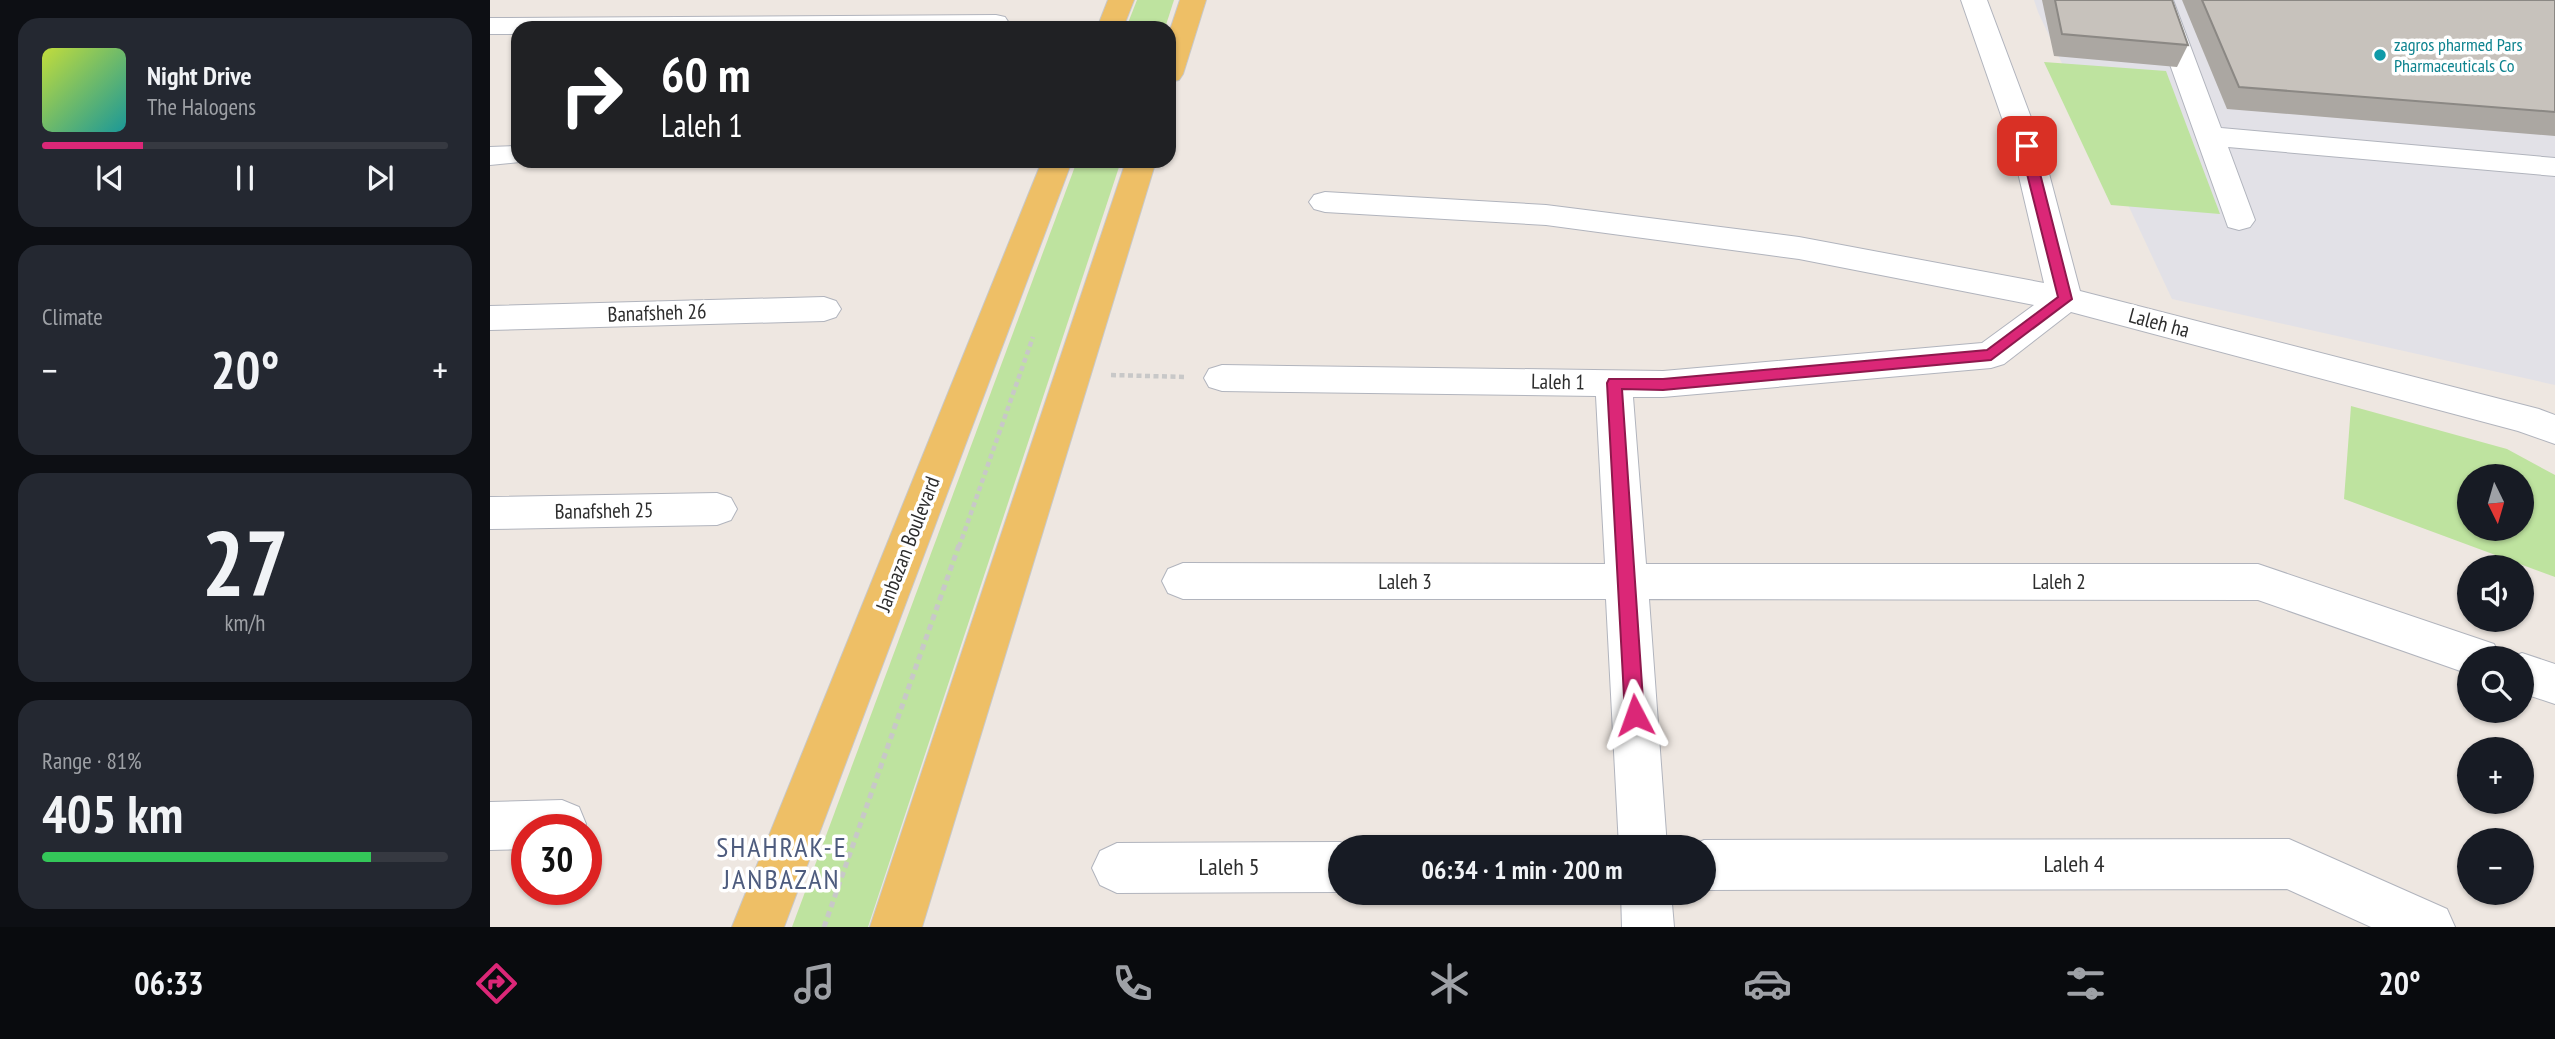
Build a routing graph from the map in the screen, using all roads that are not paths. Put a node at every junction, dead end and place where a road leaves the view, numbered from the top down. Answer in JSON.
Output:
{"nodes":[{"id":1,"x":1121,"y":0,"type":"edge"},
{"id":2,"x":1193,"y":0,"type":"edge"},
{"id":3,"x":1974,"y":0,"type":"edge"},
{"id":4,"x":2160,"y":0,"type":"edge"},
{"id":5,"x":1113,"y":21,"type":"edge"},
{"id":6,"x":490,"y":26,"type":"edge"},
{"id":7,"x":511,"y":26,"type":"edge"},
{"id":8,"x":1176,"y":52,"type":"edge"},
{"id":9,"x":2209,"y":136,"type":"junction"},
{"id":10,"x":511,"y":155,"type":"edge"},
{"id":11,"x":490,"y":156,"type":"edge"},
{"id":12,"x":2555,"y":167,"type":"edge"},
{"id":13,"x":1055,"y":168,"type":"edge"},
{"id":14,"x":1139,"y":168,"type":"edge"},
{"id":15,"x":1325,"y":202,"type":"dead end"},
{"id":16,"x":2239,"y":220,"type":"dead end"},
{"id":17,"x":2065,"y":299,"type":"junction"},
{"id":18,"x":824,"y":309,"type":"dead end"},
{"id":19,"x":490,"y":318,"type":"edge"},
{"id":20,"x":1222,"y":379,"type":"road end"},
{"id":21,"x":1614,"y":383,"type":"junction"},
{"id":22,"x":2555,"y":430,"type":"edge"},
{"id":23,"x":717,"y":509,"type":"dead end"},
{"id":24,"x":490,"y":513,"type":"edge"},
{"id":25,"x":1184,"y":581,"type":"dead end"},
{"id":26,"x":1626,"y":583,"type":"junction"},
{"id":27,"x":2457,"y":650,"type":"edge"},
{"id":28,"x":2534,"y":677,"type":"edge"},
{"id":29,"x":2555,"y":684,"type":"edge"},
{"id":30,"x":511,"y":826,"type":"edge"},
{"id":31,"x":490,"y":827,"type":"edge"},
{"id":32,"x":1642,"y":835,"type":"edge"},
{"id":33,"x":1716,"y":865,"type":"edge"},
{"id":34,"x":1328,"y":867,"type":"edge"},
{"id":35,"x":1117,"y":868,"type":"dead end"},
{"id":36,"x":1647,"y":905,"type":"edge"},
{"id":37,"x":758,"y":927,"type":"edge"},
{"id":38,"x":896,"y":927,"type":"edge"},
{"id":39,"x":1648,"y":927,"type":"edge"},
{"id":40,"x":2429,"y":927,"type":"edge"}],
"edges":[{"from":1,"to":5,"type":"main road"},
{"from":2,"to":8,"type":"main road"},
{"from":3,"to":17,"type":"street"},
{"from":4,"to":9,"type":"street"},
{"from":6,"to":7,"type":"street"},
{"from":9,"to":12,"type":"street"},
{"from":9,"to":16,"type":"street"},
{"from":10,"to":11,"type":"street"},
{"from":13,"to":37,"type":"main road","name":"Janbazan Boulevard"},
{"from":14,"to":38,"type":"main road"},
{"from":15,"to":17,"type":"street","name":"Laleh ha"},
{"from":17,"to":21,"type":"street","name":"Laleh 1"},
{"from":17,"to":22,"type":"street","name":"Laleh ha"},
{"from":18,"to":19,"type":"street","name":"Banafsheh 26"},
{"from":20,"to":21,"type":"street","name":"Laleh 1"},
{"from":21,"to":26,"type":"street"},
{"from":23,"to":24,"type":"street","name":"Banafsheh 25"},
{"from":25,"to":26,"type":"street","name":"Laleh 3"},
{"from":26,"to":27,"type":"street","name":"Laleh 2"},
{"from":26,"to":32,"type":"street"},
{"from":28,"to":29,"type":"street"},
{"from":30,"to":31,"type":"street"},
{"from":33,"to":40,"type":"street","name":"Laleh 4"},
{"from":34,"to":35,"type":"street","name":"Laleh 5"},
{"from":36,"to":39,"type":"street"}]}
